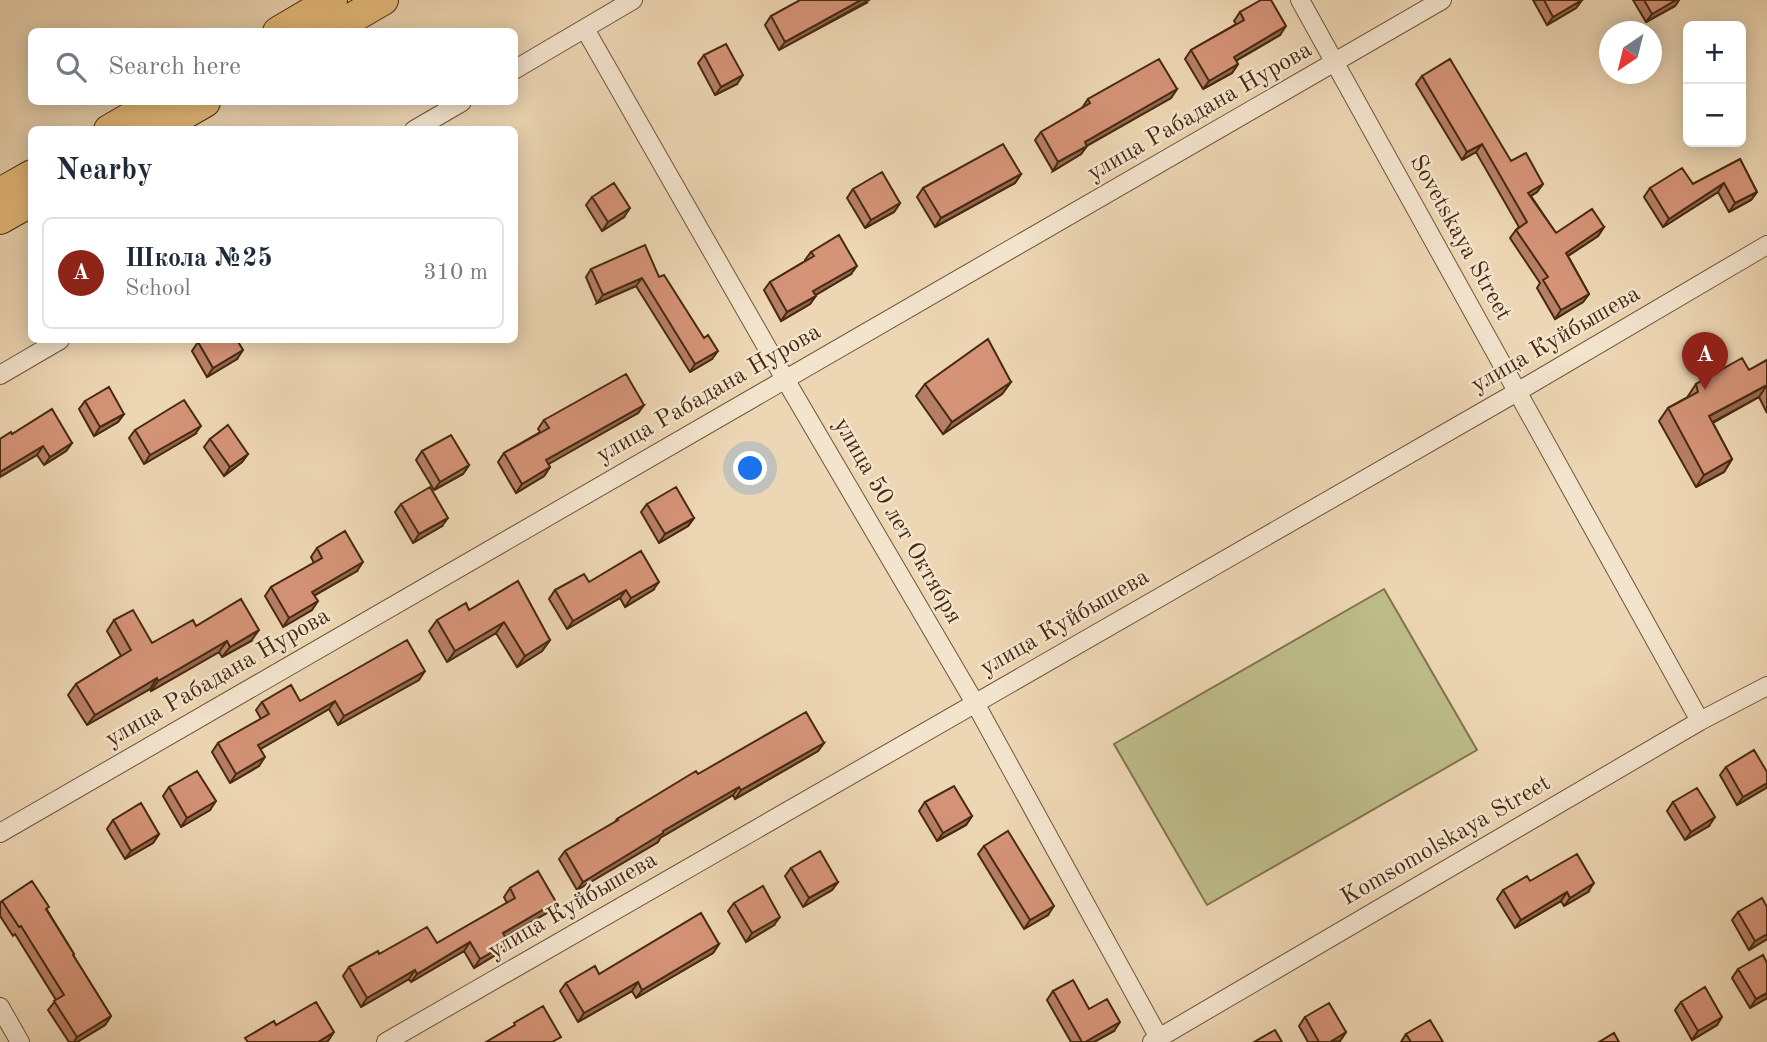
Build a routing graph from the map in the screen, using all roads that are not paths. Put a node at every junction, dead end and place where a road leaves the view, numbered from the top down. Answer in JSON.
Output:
{"nodes":[{"id":1,"x":332,"y":0,"type":"edge"},
{"id":2,"x":383,"y":0,"type":"edge"},
{"id":3,"x":633,"y":0,"type":"edge"},
{"id":4,"x":1300,"y":0,"type":"edge"},
{"id":5,"x":1442,"y":0,"type":"edge"},
{"id":6,"x":285,"y":28,"type":"edge"},
{"id":7,"x":335,"y":28,"type":"edge"},
{"id":8,"x":585,"y":29,"type":"junction"},
{"id":9,"x":1335,"y":63,"type":"junction"},
{"id":10,"x":518,"y":68,"type":"edge"},
{"id":11,"x":152,"y":105,"type":"edge"},
{"id":12,"x":200,"y":105,"type":"edge"},
{"id":13,"x":457,"y":105,"type":"edge"},
{"id":14,"x":116,"y":126,"type":"edge"},
{"id":15,"x":163,"y":126,"type":"edge"},
{"id":16,"x":421,"y":126,"type":"edge"},
{"id":17,"x":28,"y":176,"type":"edge"},
{"id":18,"x":0,"y":193,"type":"edge"},
{"id":19,"x":28,"y":203,"type":"edge"},
{"id":20,"x":0,"y":219,"type":"edge"},
{"id":21,"x":1767,"y":245,"type":"edge"},
{"id":22,"x":55,"y":343,"type":"edge"},
{"id":23,"x":0,"y":375,"type":"edge"},
{"id":24,"x":785,"y":379,"type":"junction"},
{"id":25,"x":1517,"y":392,"type":"junction"},
{"id":26,"x":1767,"y":686,"type":"edge"},
{"id":27,"x":975,"y":703,"type":"junction"},
{"id":28,"x":1700,"y":721,"type":"junction"},
{"id":29,"x":0,"y":833,"type":"edge"},
{"id":30,"x":0,"y":1007,"type":"edge"},
{"id":31,"x":1157,"y":1041,"type":"edge"},
{"id":32,"x":20,"y":1042,"type":"edge"},
{"id":33,"x":386,"y":1042,"type":"edge"}],
"edges":[{"from":1,"to":6,"type":"highway"},
{"from":2,"to":7,"type":"highway"},
{"from":3,"to":8,"type":"street"},
{"from":4,"to":9,"type":"street","name":"Sovetskaya Street"},
{"from":5,"to":9,"type":"street","name":"улица Рабадана Нурова"},
{"from":8,"to":10,"type":"street"},
{"from":8,"to":24,"type":"street","name":"улица 50 лет Октября"},
{"from":9,"to":24,"type":"street","name":"улица Рабадана Нурова"},
{"from":9,"to":25,"type":"street","name":"Sovetskaya Street"},
{"from":11,"to":14,"type":"highway"},
{"from":12,"to":15,"type":"highway"},
{"from":13,"to":16,"type":"street"},
{"from":17,"to":18,"type":"highway"},
{"from":19,"to":20,"type":"highway"},
{"from":21,"to":25,"type":"street","name":"улица Куйбышева"},
{"from":22,"to":23,"type":"street"},
{"from":24,"to":27,"type":"street","name":"улица 50 лет Октября"},
{"from":24,"to":29,"type":"street","name":"улица Рабадана Нурова"},
{"from":25,"to":27,"type":"street","name":"улица Куйбышева"},
{"from":25,"to":28,"type":"street","name":"Sovetskaya Street"},
{"from":26,"to":28,"type":"street","name":"Komsomolskaya Street"},
{"from":27,"to":31,"type":"street","name":"улица 50 лет Октября"},
{"from":27,"to":33,"type":"street","name":"улица Куйбышева"},
{"from":28,"to":31,"type":"street","name":"Komsomolskaya Street"},
{"from":30,"to":32,"type":"street"}]}
